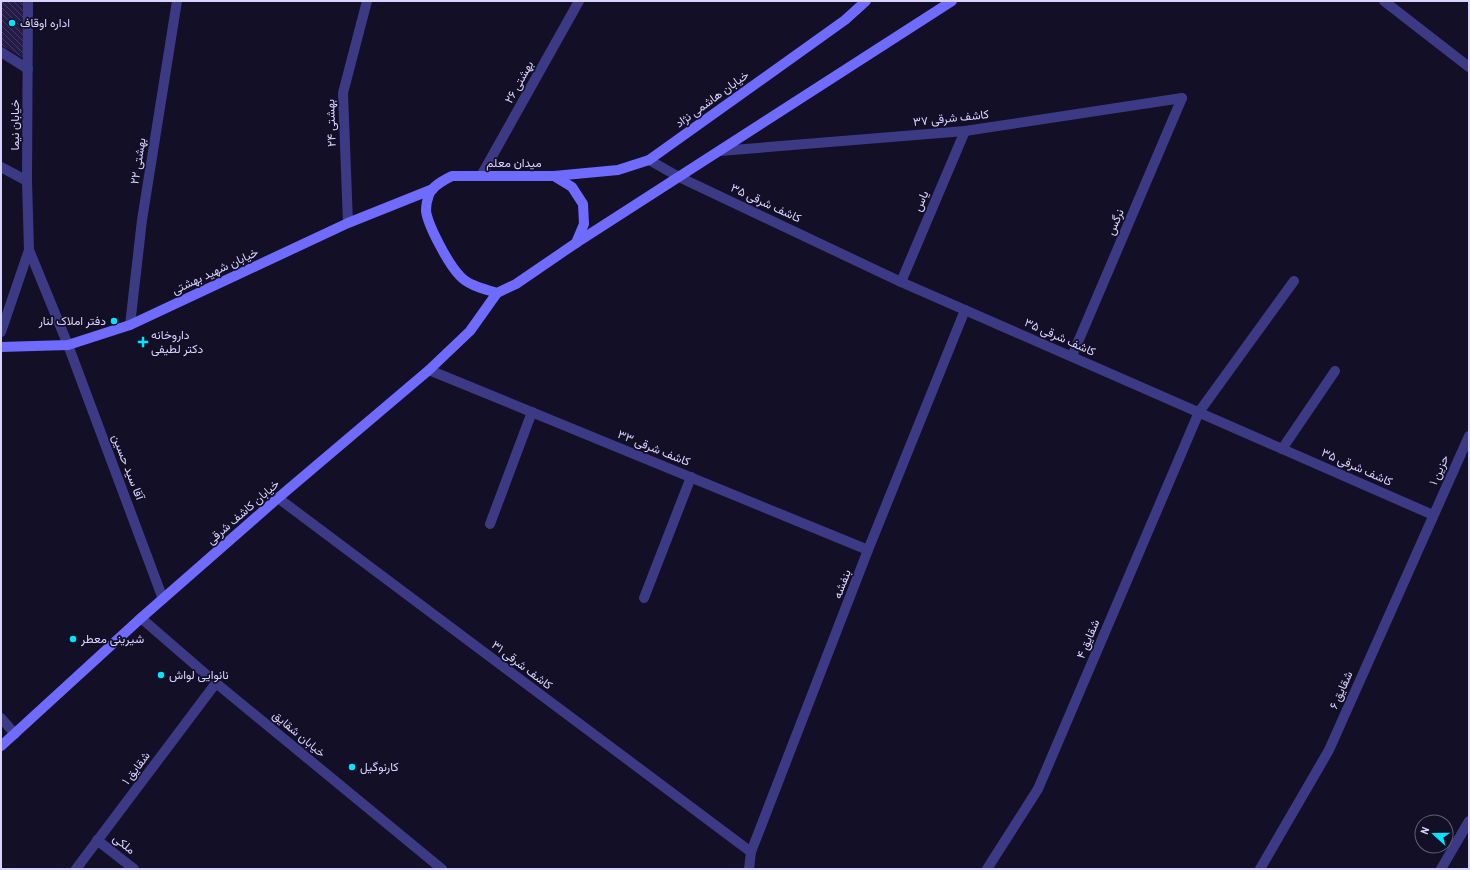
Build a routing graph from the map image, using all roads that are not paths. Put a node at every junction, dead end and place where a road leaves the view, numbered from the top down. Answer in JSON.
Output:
{"nodes":[{"id":1,"x":28,"y":1,"type":"edge"},
{"id":2,"x":177,"y":1,"type":"edge"},
{"id":3,"x":367,"y":1,"type":"edge"},
{"id":4,"x":579,"y":1,"type":"edge"},
{"id":5,"x":866,"y":1,"type":"edge"},
{"id":6,"x":952,"y":1,"type":"edge"},
{"id":7,"x":1384,"y":1,"type":"edge"},
{"id":8,"x":1,"y":52,"type":"edge"},
{"id":9,"x":1469,"y":67,"type":"edge"},
{"id":10,"x":28,"y":69,"type":"junction"},
{"id":11,"x":1182,"y":98,"type":"joint"},
{"id":12,"x":965,"y":131,"type":"junction"},
{"id":13,"x":720,"y":150,"type":"junction"},
{"id":14,"x":649,"y":160,"type":"junction"},
{"id":15,"x":1,"y":166,"type":"edge"},
{"id":16,"x":481,"y":176,"type":"junction"},
{"id":17,"x":554,"y":176,"type":"junction"},
{"id":18,"x":679,"y":176,"type":"junction"},
{"id":19,"x":27,"y":181,"type":"junction"},
{"id":20,"x":433,"y":189,"type":"junction"},
{"id":21,"x":348,"y":223,"type":"junction"},
{"id":22,"x":576,"y":243,"type":"junction"},
{"id":23,"x":29,"y":250,"type":"junction"},
{"id":24,"x":1294,"y":281,"type":"dead end"},
{"id":25,"x":901,"y":282,"type":"junction"},
{"id":26,"x":496,"y":293,"type":"junction"},
{"id":27,"x":965,"y":310,"type":"junction"},
{"id":28,"x":130,"y":325,"type":"junction"},
{"id":29,"x":1,"y":332,"type":"edge"},
{"id":30,"x":68,"y":345,"type":"junction"},
{"id":31,"x":1,"y":347,"type":"edge"},
{"id":32,"x":1072,"y":356,"type":"junction"},
{"id":33,"x":430,"y":370,"type":"junction"},
{"id":34,"x":1335,"y":371,"type":"dead end"},
{"id":35,"x":532,"y":412,"type":"junction"},
{"id":36,"x":1199,"y":412,"type":"junction"},
{"id":37,"x":1469,"y":436,"type":"edge"},
{"id":38,"x":1282,"y":449,"type":"junction"},
{"id":39,"x":691,"y":478,"type":"junction"},
{"id":40,"x":278,"y":498,"type":"junction"},
{"id":41,"x":1433,"y":515,"type":"junction"},
{"id":42,"x":490,"y":524,"type":"dead end"},
{"id":43,"x":868,"y":550,"type":"junction"},
{"id":44,"x":644,"y":598,"type":"dead end"},
{"id":45,"x":163,"y":599,"type":"junction"},
{"id":46,"x":141,"y":618,"type":"junction"},
{"id":47,"x":216,"y":683,"type":"junction"},
{"id":48,"x":1,"y":718,"type":"edge"},
{"id":49,"x":15,"y":734,"type":"junction"},
{"id":50,"x":1,"y":746,"type":"edge"},
{"id":51,"x":1469,"y":821,"type":"edge"},
{"id":52,"x":98,"y":840,"type":"junction"},
{"id":53,"x":751,"y":852,"type":"junction"},
{"id":54,"x":76,"y":869,"type":"edge"},
{"id":55,"x":134,"y":869,"type":"edge"},
{"id":56,"x":442,"y":869,"type":"edge"},
{"id":57,"x":749,"y":869,"type":"edge"},
{"id":58,"x":987,"y":869,"type":"edge"},
{"id":59,"x":1260,"y":869,"type":"edge"},
{"id":60,"x":1441,"y":869,"type":"edge"}],
"edges":[{"from":1,"to":10,"type":"street","name":"خیابان نیما"},
{"from":2,"to":28,"type":"street","name":"بهشتی ۲۲"},
{"from":3,"to":21,"type":"street","name":"بهشتی ۲۴"},
{"from":4,"to":16,"type":"street","name":"بهشتی ۲۶"},
{"from":5,"to":14,"type":"main road","name":"خیابان هاشمی نژاد"},
{"from":6,"to":13,"type":"main road"},
{"from":7,"to":9,"type":"street"},
{"from":8,"to":10,"type":"street"},
{"from":10,"to":19,"type":"street","name":"خیابان نیما"},
{"from":11,"to":12,"type":"street","name":"کاشف شرقی ۳۷"},
{"from":11,"to":32,"type":"street","name":"نرگس"},
{"from":12,"to":13,"type":"street","name":"کاشف شرقی ۳۷"},
{"from":12,"to":25,"type":"street","name":"یاس"},
{"from":13,"to":18,"type":"main road"},
{"from":14,"to":17,"type":"main road","name":"خیابان هاشمی نژاد"},
{"from":14,"to":18,"type":"street","name":"کاشف شرقی ۳۵"},
{"from":15,"to":19,"type":"street"},
{"from":16,"to":17,"type":"main road","name":"میدان معلم"},
{"from":16,"to":20,"type":"main road","name":"میدان معلم"},
{"from":17,"to":22,"type":"main road","name":"میدان معلم"},
{"from":18,"to":22,"type":"main road"},
{"from":18,"to":25,"type":"street","name":"کاشف شرقی ۳۵"},
{"from":19,"to":23,"type":"street","name":"خیابان نیما"},
{"from":20,"to":21,"type":"main road","name":"خیابان شهید بهشتی"},
{"from":20,"to":26,"type":"main road"},
{"from":21,"to":28,"type":"main road","name":"خیابان شهید بهشتی"},
{"from":22,"to":26,"type":"main road"},
{"from":23,"to":29,"type":"street","name":"خیابان نیما"},
{"from":23,"to":30,"type":"street","name":"خیابان نیما"},
{"from":24,"to":36,"type":"street","name":"شقایق ۴"},
{"from":25,"to":27,"type":"street","name":"کاشف شرقی ۳۵"},
{"from":26,"to":33,"type":"main road","name":"خیابان کاشف شرقی"},
{"from":27,"to":32,"type":"street","name":"کاشف شرقی ۳۵"},
{"from":27,"to":43,"type":"street","name":"بنفشه"},
{"from":28,"to":30,"type":"main road","name":"خیابان شهید بهشتی"},
{"from":30,"to":31,"type":"main road","name":"خیابان شهید بهشتی"},
{"from":30,"to":45,"type":"street","name":"آقا سید حسین"},
{"from":32,"to":36,"type":"street","name":"کاشف شرقی ۳۵"},
{"from":33,"to":35,"type":"street","name":"کاشف شرقی ۳۳"},
{"from":33,"to":40,"type":"main road","name":"خیابان کاشف شرقی"},
{"from":34,"to":38,"type":"street"},
{"from":35,"to":39,"type":"street","name":"کاشف شرقی ۳۳"},
{"from":35,"to":42,"type":"street"},
{"from":36,"to":38,"type":"street","name":"کاشف شرقی ۳۵"},
{"from":36,"to":58,"type":"street","name":"شقایق ۴"},
{"from":37,"to":41,"type":"street","name":"حزین ۱"},
{"from":38,"to":41,"type":"street","name":"کاشف شرقی ۳۵"},
{"from":39,"to":43,"type":"street","name":"کاشف شرقی ۳۳"},
{"from":39,"to":44,"type":"street"},
{"from":40,"to":45,"type":"main road","name":"خیابان کاشف شرقی"},
{"from":40,"to":53,"type":"street","name":"کاشف شرقی ۳۱"},
{"from":41,"to":59,"type":"street","name":"شقایق ۶"},
{"from":43,"to":53,"type":"street","name":"بنفشه"},
{"from":45,"to":46,"type":"main road","name":"خیابان کاشف شرقی"},
{"from":46,"to":47,"type":"street","name":"خیابان شقایق"},
{"from":46,"to":49,"type":"main road","name":"خیابان کاشف شرقی"},
{"from":47,"to":52,"type":"street","name":"شقایق ۱"},
{"from":47,"to":56,"type":"street","name":"خیابان شقایق"},
{"from":48,"to":49,"type":"street"},
{"from":49,"to":50,"type":"main road","name":"خیابان کاشف شرقی"},
{"from":51,"to":60,"type":"street"},
{"from":52,"to":54,"type":"street","name":"شقایق ۱"},
{"from":52,"to":55,"type":"street","name":"ملکی"},
{"from":53,"to":57,"type":"street","name":"بنفشه"}]}
